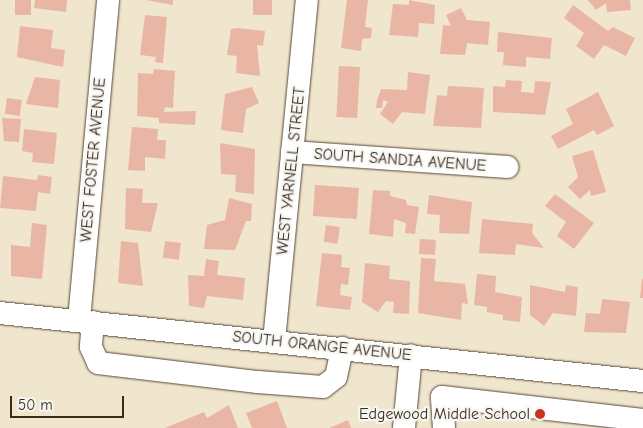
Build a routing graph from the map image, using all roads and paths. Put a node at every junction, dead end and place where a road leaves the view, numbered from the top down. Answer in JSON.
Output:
{"nodes":[{"id":1,"x":108,"y":0,"type":"edge"},
{"id":2,"x":307,"y":0,"type":"edge"},
{"id":3,"x":292,"y":152,"type":"junction"},
{"id":4,"x":507,"y":167,"type":"dead end"},
{"id":5,"x":0,"y":313,"type":"edge"},
{"id":6,"x":86,"y":321,"type":"junction"},
{"id":7,"x":274,"y":341,"type":"junction"},
{"id":8,"x":342,"y":348,"type":"junction"},
{"id":9,"x":411,"y":356,"type":"junction"},
{"id":10,"x":643,"y":380,"type":"edge"},
{"id":11,"x":643,"y":420,"type":"edge"},
{"id":12,"x":404,"y":428,"type":"edge"},
{"id":13,"x":444,"y":428,"type":"edge"}],
"edges":[{"from":1,"to":6,"type":"street","name":"WEST FOSTER AVENUE"},
{"from":2,"to":3,"type":"street","name":"WEST YARNELL STREET"},
{"from":3,"to":4,"type":"street","name":"SOUTH SANDIA AVENUE"},
{"from":3,"to":7,"type":"street","name":"WEST YARNELL STREET"},
{"from":5,"to":6,"type":"street","name":"SOUTH ORANGE AVENUE"},
{"from":6,"to":7,"type":"street","name":"SOUTH ORANGE AVENUE"},
{"from":6,"to":8,"type":"street","name":"WEST FOSTER AVENUE"},
{"from":7,"to":8,"type":"street","name":"SOUTH ORANGE AVENUE"},
{"from":8,"to":9,"type":"street","name":"SOUTH ORANGE AVENUE"},
{"from":9,"to":10,"type":"street","name":"SOUTH ORANGE AVENUE"},
{"from":9,"to":12,"type":"street"},
{"from":11,"to":13,"type":"street"}]}
